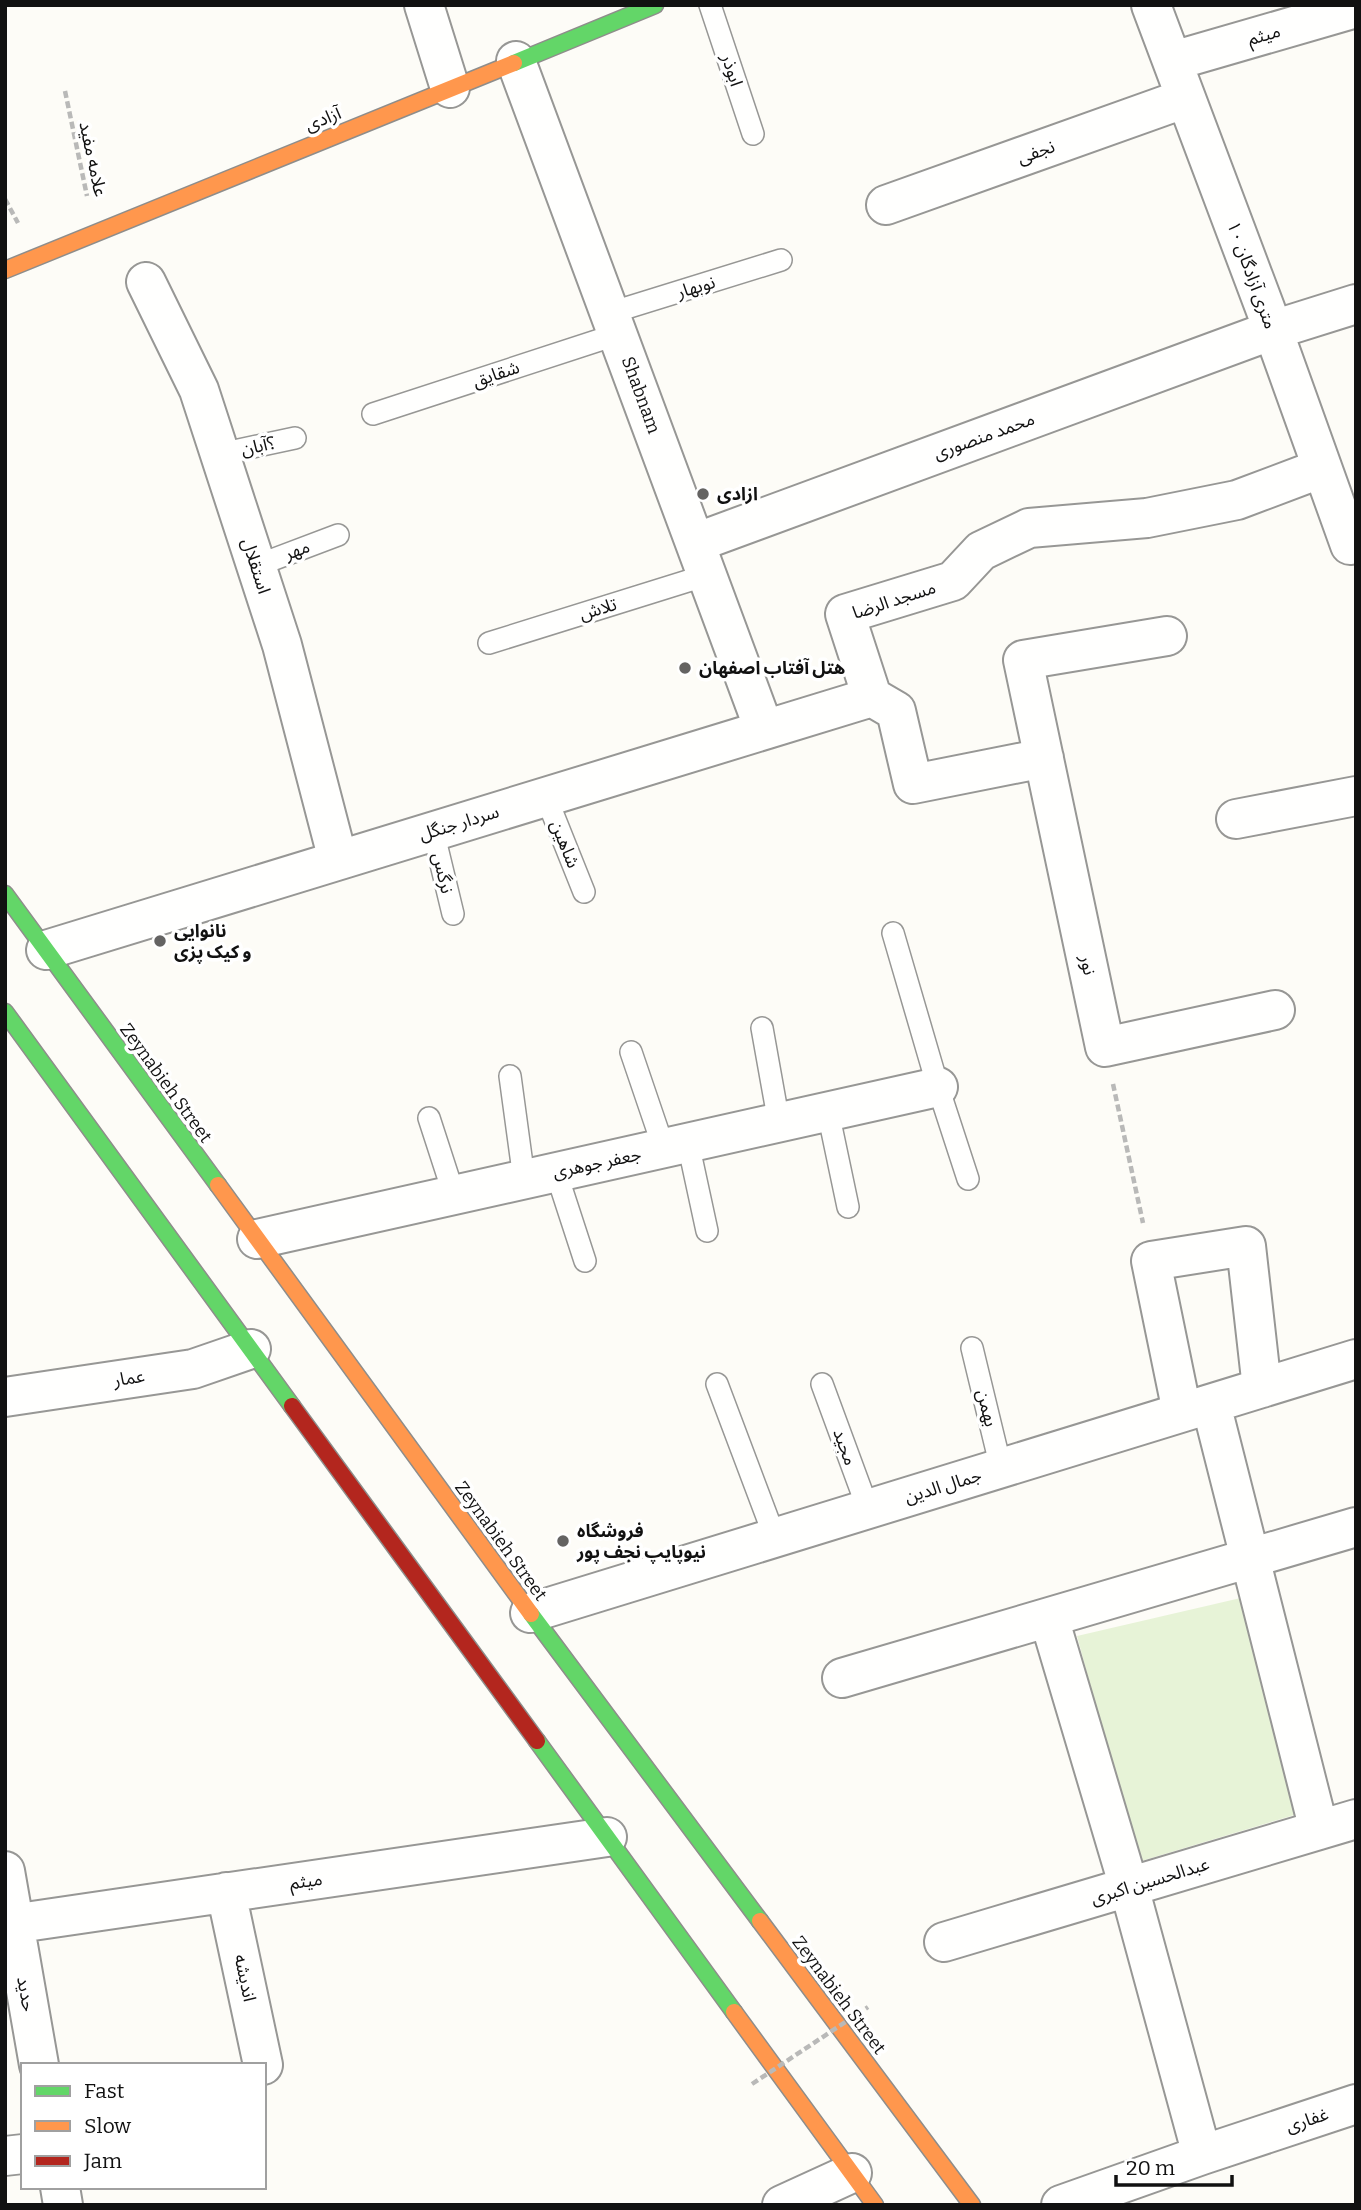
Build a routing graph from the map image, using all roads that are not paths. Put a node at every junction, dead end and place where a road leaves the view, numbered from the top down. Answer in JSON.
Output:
{"nodes":[{"id":1,"x":424,"y":5,"type":"edge"},
{"id":2,"x":655,"y":5,"type":"edge"},
{"id":3,"x":710,"y":5,"type":"edge"},
{"id":4,"x":1151,"y":5,"type":"edge"},
{"id":5,"x":1356,"y":8,"type":"edge"},
{"id":6,"x":516,"y":61,"type":"junction"},
{"id":7,"x":1173,"y":61,"type":"junction"},
{"id":8,"x":450,"y":88,"type":"junction"},
{"id":9,"x":1186,"y":98,"type":"junction"},
{"id":10,"x":753,"y":134,"type":"dead end"},
{"id":11,"x":886,"y":205,"type":"dead end"},
{"id":12,"x":781,"y":260,"type":"dead end"},
{"id":13,"x":5,"y":270,"type":"edge"},
{"id":14,"x":146,"y":282,"type":"dead end"},
{"id":15,"x":1356,"y":304,"type":"edge"},
{"id":16,"x":614,"y":323,"type":"junction"},
{"id":17,"x":1273,"y":330,"type":"junction"},
{"id":18,"x":373,"y":414,"type":"dead end"},
{"id":19,"x":295,"y":438,"type":"dead end"},
{"id":20,"x":220,"y":454,"type":"junction"},
{"id":21,"x":1322,"y":468,"type":"junction"},
{"id":22,"x":338,"y":535,"type":"dead end"},
{"id":23,"x":1353,"y":545,"type":"edge"},
{"id":24,"x":701,"y":559,"type":"junction"},
{"id":25,"x":256,"y":566,"type":"junction"},
{"id":26,"x":1167,"y":636,"type":"dead end"},
{"id":27,"x":489,"y":643,"type":"dead end"},
{"id":28,"x":872,"y":697,"type":"junction"},
{"id":29,"x":764,"y":729,"type":"junction"},
{"id":30,"x":1044,"y":758,"type":"junction"},
{"id":31,"x":1356,"y":796,"type":"edge"},
{"id":32,"x":546,"y":797,"type":"junction"},
{"id":33,"x":1236,"y":819,"type":"dead end"},
{"id":34,"x":433,"y":831,"type":"junction"},
{"id":35,"x":338,"y":860,"type":"junction"},
{"id":36,"x":584,"y":892,"type":"dead end"},
{"id":37,"x":5,"y":894,"type":"edge"},
{"id":38,"x":453,"y":914,"type":"dead end"},
{"id":39,"x":893,"y":933,"type":"dead end"},
{"id":40,"x":46,"y":950,"type":"junction"},
{"id":41,"x":1275,"y":1010,"type":"dead end"},
{"id":42,"x":5,"y":1012,"type":"edge"},
{"id":43,"x":762,"y":1028,"type":"dead end"},
{"id":44,"x":631,"y":1052,"type":"dead end"},
{"id":45,"x":510,"y":1076,"type":"dead end"},
{"id":46,"x":938,"y":1087,"type":"junction"},
{"id":47,"x":828,"y":1112,"type":"junction"},
{"id":48,"x":429,"y":1118,"type":"dead end"},
{"id":49,"x":779,"y":1122,"type":"junction"},
{"id":50,"x":676,"y":1146,"type":"junction"},
{"id":51,"x":540,"y":1176,"type":"junction"},
{"id":52,"x":968,"y":1179,"type":"dead end"},
{"id":53,"x":454,"y":1195,"type":"junction"},
{"id":54,"x":848,"y":1207,"type":"dead end"},
{"id":55,"x":708,"y":1231,"type":"dead end"},
{"id":56,"x":257,"y":1239,"type":"junction"},
{"id":57,"x":585,"y":1261,"type":"dead end"},
{"id":58,"x":972,"y":1348,"type":"dead end"},
{"id":59,"x":251,"y":1349,"type":"junction"},
{"id":60,"x":1356,"y":1359,"type":"edge"},
{"id":61,"x":717,"y":1384,"type":"dead end"},
{"id":62,"x":822,"y":1384,"type":"dead end"},
{"id":63,"x":1262,"y":1388,"type":"junction"},
{"id":64,"x":5,"y":1397,"type":"edge"},
{"id":65,"x":1197,"y":1408,"type":"junction"},
{"id":66,"x":1002,"y":1468,"type":"junction"},
{"id":67,"x":868,"y":1509,"type":"junction"},
{"id":68,"x":1356,"y":1527,"type":"edge"},
{"id":69,"x":775,"y":1538,"type":"junction"},
{"id":70,"x":1250,"y":1559,"type":"junction"},
{"id":71,"x":530,"y":1614,"type":"junction"},
{"id":72,"x":1049,"y":1618,"type":"junction"},
{"id":73,"x":842,"y":1678,"type":"dead end"},
{"id":74,"x":1356,"y":1819,"type":"edge"},
{"id":75,"x":1319,"y":1830,"type":"junction"},
{"id":76,"x":607,"y":1837,"type":"junction"},
{"id":77,"x":5,"y":1871,"type":"edge"},
{"id":78,"x":1129,"y":1887,"type":"junction"},
{"id":79,"x":226,"y":1892,"type":"junction"},
{"id":80,"x":10,"y":1924,"type":"edge"},
{"id":81,"x":944,"y":1942,"type":"dead end"},
{"id":82,"x":39,"y":2063,"type":"edge"},
{"id":83,"x":262,"y":2063,"type":"edge"},
{"id":84,"x":1356,"y":2104,"type":"edge"},
{"id":85,"x":1202,"y":2154,"type":"junction"},
{"id":86,"x":852,"y":2173,"type":"junction"},
{"id":87,"x":782,"y":2205,"type":"edge"},
{"id":88,"x":875,"y":2205,"type":"edge"},
{"id":89,"x":972,"y":2205,"type":"edge"},
{"id":90,"x":1061,"y":2205,"type":"edge"}],
"edges":[{"from":1,"to":8,"type":"street"},
{"from":2,"to":6,"type":"main road","name":"آزادی"},
{"from":3,"to":10,"type":"lane","name":"ابوذر"},
{"from":4,"to":7,"type":"street","name":"۱۰ متری آزادگان"},
{"from":5,"to":7,"type":"street","name":"میثم"},
{"from":6,"to":8,"type":"main road","name":"آزادی"},
{"from":6,"to":16,"type":"street","name":"Shabnam"},
{"from":7,"to":9,"type":"street","name":"۱۰ متری آزادگان"},
{"from":8,"to":13,"type":"main road","name":"آزادی"},
{"from":9,"to":11,"type":"street","name":"نجفی"},
{"from":9,"to":17,"type":"street","name":"۱۰ متری آزادگان"},
{"from":12,"to":16,"type":"lane","name":"نوبهار"},
{"from":14,"to":20,"type":"street","name":"استقلال"},
{"from":15,"to":17,"type":"street","name":"محمد منصوری"},
{"from":16,"to":18,"type":"lane","name":"شقایق"},
{"from":16,"to":24,"type":"street","name":"Shabnam"},
{"from":17,"to":21,"type":"street","name":"۱۰ متری آزادگان"},
{"from":17,"to":24,"type":"street","name":"محمد منصوری"},
{"from":19,"to":20,"type":"lane","name":"؟آبان"},
{"from":20,"to":25,"type":"street","name":"استقلال"},
{"from":21,"to":23,"type":"street","name":"۱۰ متری آزادگان"},
{"from":21,"to":28,"type":"street","name":"مسجد الرضا"},
{"from":22,"to":25,"type":"lane","name":"مهر"},
{"from":24,"to":27,"type":"lane","name":"تلاش"},
{"from":24,"to":29,"type":"street","name":"Shabnam"},
{"from":25,"to":35,"type":"street","name":"استقلال"},
{"from":26,"to":30,"type":"street","name":"نور"},
{"from":28,"to":29,"type":"street","name":"سردار جنگل"},
{"from":28,"to":30,"type":"street"},
{"from":29,"to":32,"type":"street","name":"سردار جنگل"},
{"from":30,"to":41,"type":"street","name":"نور"},
{"from":31,"to":33,"type":"street"},
{"from":32,"to":34,"type":"street","name":"سردار جنگل"},
{"from":32,"to":36,"type":"lane","name":"شاهین"},
{"from":34,"to":35,"type":"street","name":"سردار جنگل"},
{"from":34,"to":38,"type":"lane","name":"نرگس"},
{"from":35,"to":40,"type":"street","name":"سردار جنگل"},
{"from":37,"to":40,"type":"main road","name":"Zeynabieh Street"},
{"from":39,"to":46,"type":"lane"},
{"from":40,"to":56,"type":"main road","name":"Zeynabieh Street"},
{"from":42,"to":59,"type":"main road"},
{"from":43,"to":49,"type":"lane"},
{"from":44,"to":50,"type":"lane"},
{"from":45,"to":51,"type":"lane"},
{"from":46,"to":47,"type":"street","name":"جعفر جوهری"},
{"from":46,"to":52,"type":"lane"},
{"from":47,"to":49,"type":"street","name":"جعفر جوهری"},
{"from":47,"to":54,"type":"lane"},
{"from":48,"to":53,"type":"lane"},
{"from":49,"to":50,"type":"street","name":"جعفر جوهری"},
{"from":50,"to":51,"type":"street","name":"جعفر جوهری"},
{"from":50,"to":55,"type":"lane"},
{"from":51,"to":53,"type":"street","name":"جعفر جوهری"},
{"from":51,"to":57,"type":"lane"},
{"from":53,"to":56,"type":"street","name":"جعفر جوهری"},
{"from":56,"to":71,"type":"main road","name":"Zeynabieh Street"},
{"from":58,"to":66,"type":"lane","name":"بهمن"},
{"from":59,"to":64,"type":"street","name":"عمار"},
{"from":59,"to":76,"type":"main road"},
{"from":60,"to":63,"type":"street","name":"جمال الدین"},
{"from":61,"to":69,"type":"lane"},
{"from":62,"to":67,"type":"lane","name":"مجید"},
{"from":63,"to":65,"type":"street","name":"جمال الدین"},
{"from":63,"to":65,"type":"street"},
{"from":65,"to":66,"type":"street","name":"جمال الدین"},
{"from":65,"to":70,"type":"street"},
{"from":66,"to":67,"type":"street","name":"جمال الدین"},
{"from":67,"to":69,"type":"street","name":"جمال الدین"},
{"from":68,"to":70,"type":"street"},
{"from":69,"to":71,"type":"street","name":"جمال الدین"},
{"from":70,"to":72,"type":"street"},
{"from":70,"to":75,"type":"street"},
{"from":71,"to":89,"type":"main road","name":"Zeynabieh Street"},
{"from":72,"to":73,"type":"street"},
{"from":72,"to":78,"type":"street"},
{"from":74,"to":75,"type":"street","name":"عبدالحسین اکبری"},
{"from":75,"to":78,"type":"street","name":"عبدالحسین اکبری"},
{"from":76,"to":79,"type":"street","name":"میثم"},
{"from":76,"to":86,"type":"main road"},
{"from":77,"to":80,"type":"street","name":"حدید"},
{"from":78,"to":81,"type":"street","name":"عبدالحسین اکبری"},
{"from":78,"to":85,"type":"street"},
{"from":79,"to":80,"type":"street","name":"میثم"},
{"from":79,"to":83,"type":"street","name":"اندیشه"},
{"from":80,"to":82,"type":"street","name":"حدید"},
{"from":84,"to":85,"type":"street","name":"غفاری"},
{"from":85,"to":90,"type":"street","name":"غفاری"},
{"from":86,"to":87,"type":"street"},
{"from":86,"to":88,"type":"main road"}]}
